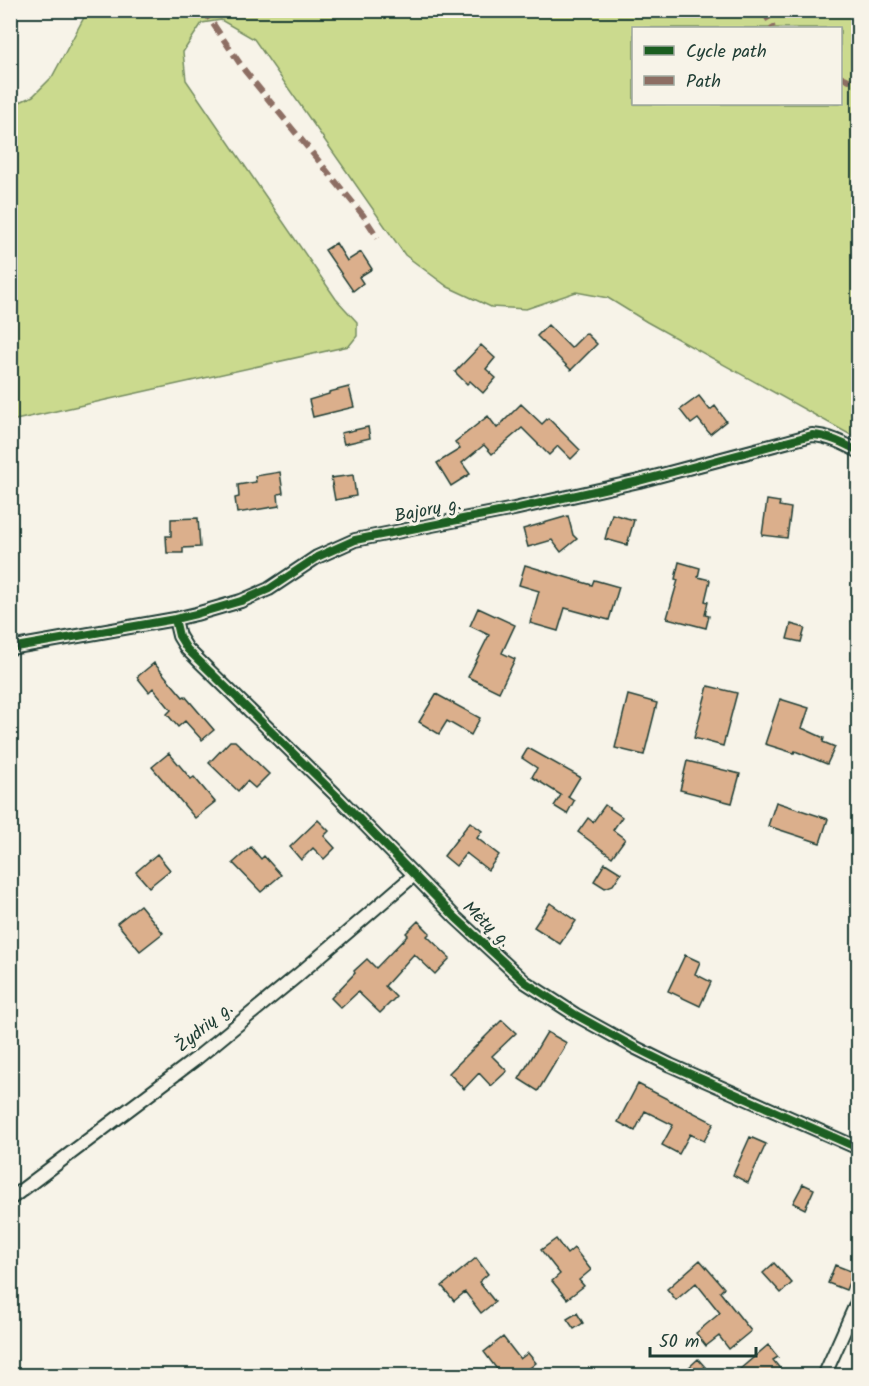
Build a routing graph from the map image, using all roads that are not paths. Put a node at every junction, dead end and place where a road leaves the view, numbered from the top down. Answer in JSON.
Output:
{"nodes":[{"id":1,"x":858,"y":451,"type":"edge"},
{"id":2,"x":175,"y":619,"type":"junction"},
{"id":3,"x":10,"y":648,"type":"edge"},
{"id":4,"x":414,"y":875,"type":"junction"},
{"id":5,"x":858,"y":1148,"type":"edge"},
{"id":6,"x":10,"y":1199,"type":"edge"},
{"id":7,"x":858,"y":1300,"type":"edge"},
{"id":8,"x":824,"y":1376,"type":"edge"}],
"edges":[{"from":1,"to":2,"type":"street","name":"Bajorų g."},
{"from":2,"to":3,"type":"street","name":"Bajorų g."},
{"from":2,"to":4,"type":"street","name":"Mėtų g."},
{"from":4,"to":5,"type":"street","name":"Mėtų g."},
{"from":4,"to":6,"type":"street","name":"Žydrių g."},
{"from":7,"to":8,"type":"street"}]}
